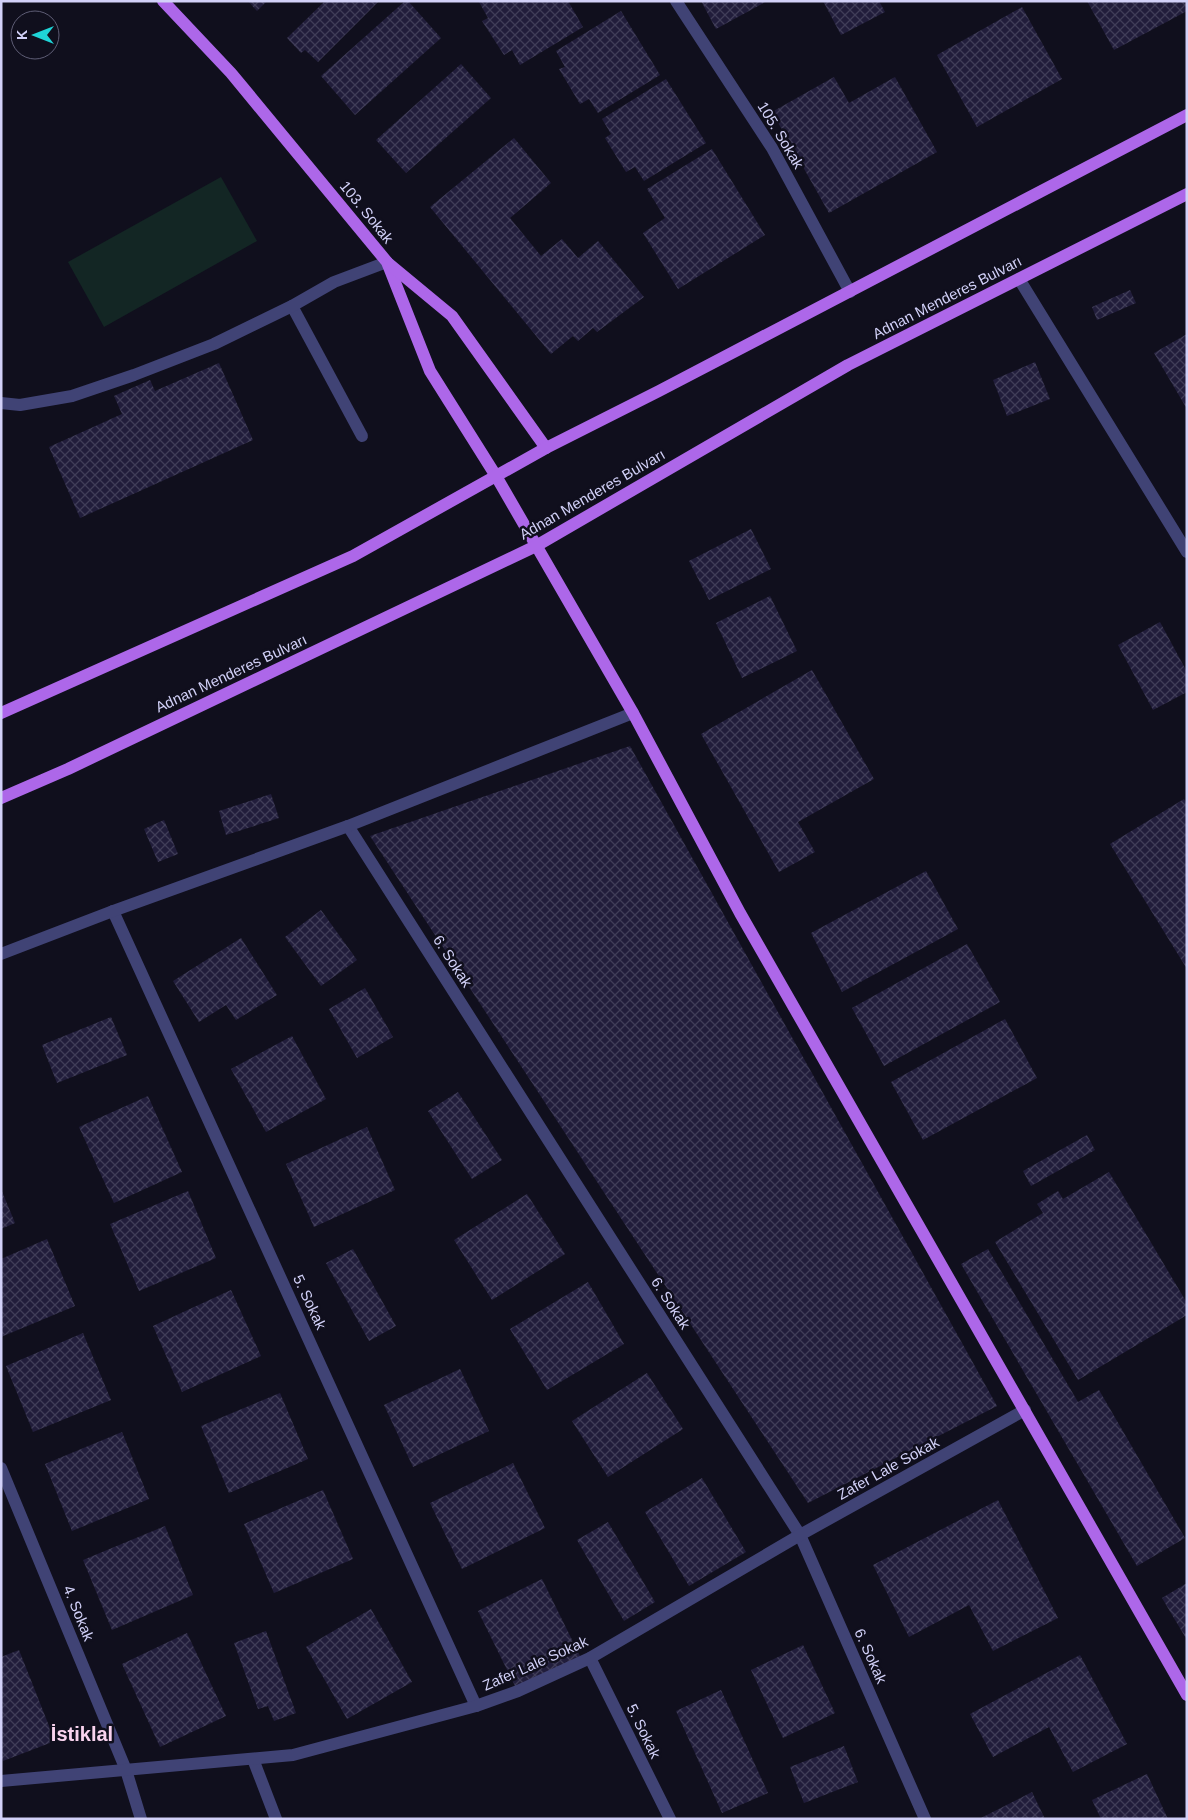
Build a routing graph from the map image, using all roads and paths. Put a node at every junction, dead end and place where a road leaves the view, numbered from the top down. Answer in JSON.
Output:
{"nodes":[{"id":1,"x":162,"y":1,"type":"edge"},
{"id":2,"x":676,"y":1,"type":"edge"},
{"id":3,"x":1187,"y":115,"type":"edge"},
{"id":4,"x":1187,"y":194,"type":"edge"},
{"id":5,"x":387,"y":262,"type":"junction"},
{"id":6,"x":1019,"y":278,"type":"junction"},
{"id":7,"x":850,"y":292,"type":"junction"},
{"id":8,"x":292,"y":306,"type":"junction"},
{"id":9,"x":1,"y":404,"type":"edge"},
{"id":10,"x":362,"y":436,"type":"dead end"},
{"id":11,"x":546,"y":448,"type":"junction"},
{"id":12,"x":496,"y":476,"type":"junction"},
{"id":13,"x":536,"y":546,"type":"junction"},
{"id":14,"x":1187,"y":552,"type":"edge"},
{"id":15,"x":1,"y":713,"type":"edge"},
{"id":16,"x":633,"y":713,"type":"junction"},
{"id":17,"x":1,"y":798,"type":"edge"},
{"id":18,"x":348,"y":826,"type":"junction"},
{"id":19,"x":114,"y":911,"type":"junction"},
{"id":20,"x":1,"y":954,"type":"edge"},
{"id":21,"x":1025,"y":1410,"type":"junction"},
{"id":22,"x":1,"y":1468,"type":"edge"},
{"id":23,"x":800,"y":1535,"type":"junction"},
{"id":24,"x":590,"y":1658,"type":"junction"},
{"id":25,"x":1187,"y":1695,"type":"edge"},
{"id":26,"x":476,"y":1706,"type":"junction"},
{"id":27,"x":253,"y":1759,"type":"junction"},
{"id":28,"x":126,"y":1770,"type":"junction"},
{"id":29,"x":1,"y":1781,"type":"edge"},
{"id":30,"x":141,"y":1819,"type":"edge"},
{"id":31,"x":276,"y":1819,"type":"edge"},
{"id":32,"x":670,"y":1819,"type":"edge"},
{"id":33,"x":925,"y":1819,"type":"edge"}],
"edges":[{"from":1,"to":5,"type":"main road","name":"103. Sokak"},
{"from":2,"to":7,"type":"street","name":"105. Sokak"},
{"from":3,"to":7,"type":"main road"},
{"from":4,"to":6,"type":"main road","name":"Adnan Menderes Bulvarı"},
{"from":5,"to":8,"type":"street"},
{"from":5,"to":11,"type":"main road"},
{"from":5,"to":12,"type":"main road","name":"103. Sokak"},
{"from":6,"to":13,"type":"main road","name":"Adnan Menderes Bulvarı"},
{"from":6,"to":14,"type":"street"},
{"from":7,"to":11,"type":"main road"},
{"from":8,"to":9,"type":"street"},
{"from":8,"to":10,"type":"street"},
{"from":11,"to":12,"type":"main road"},
{"from":12,"to":13,"type":"main road","name":"103. Sokak"},
{"from":12,"to":15,"type":"main road"},
{"from":13,"to":16,"type":"main road","name":"103. Sokak"},
{"from":13,"to":17,"type":"main road","name":"Adnan Menderes Bulvarı"},
{"from":16,"to":18,"type":"street"},
{"from":16,"to":21,"type":"main road","name":"103. Sokak"},
{"from":18,"to":19,"type":"street"},
{"from":18,"to":23,"type":"street","name":"6. Sokak"},
{"from":19,"to":20,"type":"street"},
{"from":19,"to":26,"type":"street","name":"5. Sokak"},
{"from":21,"to":23,"type":"street","name":"Zafer Lale Sokak"},
{"from":21,"to":25,"type":"main road","name":"103. Sokak"},
{"from":22,"to":28,"type":"street","name":"4. Sokak"},
{"from":23,"to":24,"type":"street","name":"Zafer Lale Sokak"},
{"from":23,"to":33,"type":"street","name":"6. Sokak"},
{"from":24,"to":26,"type":"street","name":"Zafer Lale Sokak"},
{"from":24,"to":32,"type":"street","name":"5. Sokak"},
{"from":26,"to":27,"type":"street","name":"Zafer Lale Sokak"},
{"from":27,"to":28,"type":"street","name":"Zafer Lale Sokak"},
{"from":27,"to":31,"type":"street"},
{"from":28,"to":29,"type":"street","name":"Zafer Lale Sokak"},
{"from":28,"to":30,"type":"street","name":"4. Sokak"}]}
